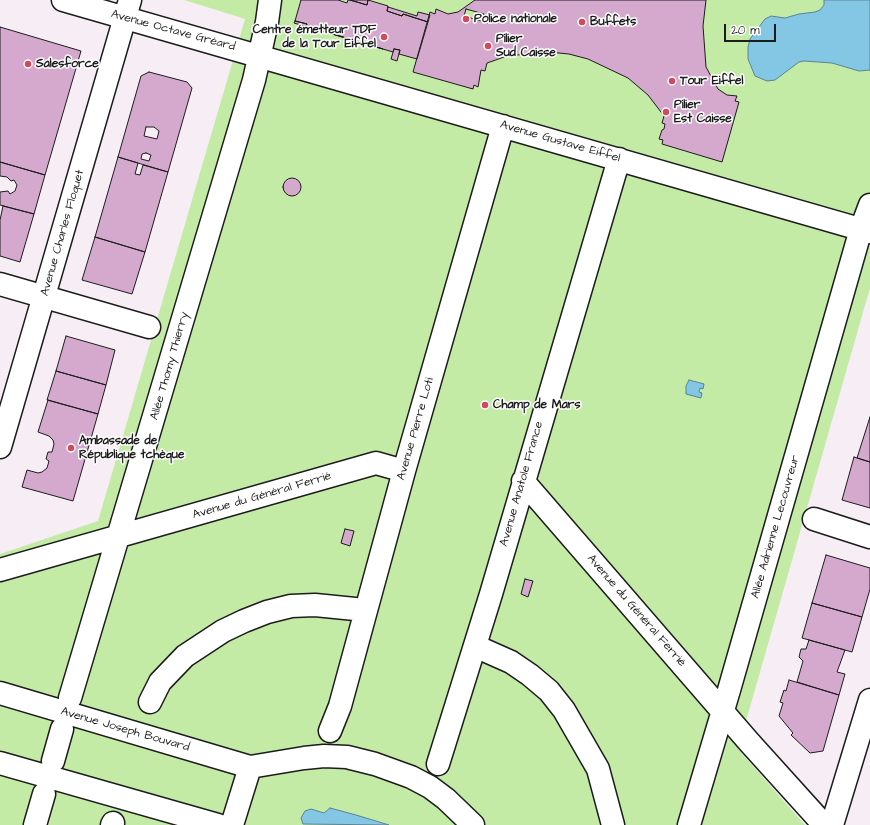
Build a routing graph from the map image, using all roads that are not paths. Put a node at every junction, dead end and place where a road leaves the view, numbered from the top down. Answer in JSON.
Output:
{"nodes":[{"id":1,"x":64,"y":0,"type":"edge"},
{"id":2,"x":270,"y":0,"type":"edge"},
{"id":3,"x":128,"y":9,"type":"edge"},
{"id":4,"x":259,"y":56,"type":"junction"},
{"id":5,"x":503,"y":126,"type":"junction"},
{"id":6,"x":618,"y":159,"type":"junction"},
{"id":7,"x":870,"y":205,"type":"edge"},
{"id":8,"x":866,"y":230,"type":"edge"},
{"id":9,"x":0,"y":284,"type":"edge"},
{"id":10,"x":44,"y":297,"type":"junction"},
{"id":11,"x":149,"y":327,"type":"dead end"},
{"id":12,"x":0,"y":447,"type":"edge"},
{"id":13,"x":404,"y":470,"type":"junction"},
{"id":14,"x":523,"y":481,"type":"junction"},
{"id":15,"x":814,"y":519,"type":"dead end"},
{"id":16,"x":120,"y":536,"type":"junction"},
{"id":17,"x":870,"y":537,"type":"edge"},
{"id":18,"x":0,"y":570,"type":"edge"},
{"id":19,"x":365,"y":610,"type":"junction"},
{"id":20,"x":475,"y":646,"type":"junction"},
{"id":21,"x":0,"y":693,"type":"edge"},
{"id":22,"x":70,"y":698,"type":"dead end"},
{"id":23,"x":870,"y":700,"type":"edge"},
{"id":24,"x":150,"y":702,"type":"dead end"},
{"id":25,"x":722,"y":712,"type":"junction"},
{"id":26,"x":62,"y":729,"type":"dead end"},
{"id":27,"x":330,"y":731,"type":"dead end"},
{"id":28,"x":53,"y":761,"type":"dead end"},
{"id":29,"x":0,"y":763,"type":"edge"},
{"id":30,"x":438,"y":764,"type":"dead end"},
{"id":31,"x":250,"y":767,"type":"junction"},
{"id":32,"x":44,"y":794,"type":"dead end"},
{"id":33,"x":35,"y":825,"type":"edge"},
{"id":34,"x":218,"y":825,"type":"edge"},
{"id":35,"x":232,"y":825,"type":"edge"},
{"id":36,"x":473,"y":825,"type":"edge"},
{"id":37,"x":613,"y":825,"type":"edge"},
{"id":38,"x":688,"y":825,"type":"edge"},
{"id":39,"x":824,"y":825,"type":"edge"},
{"id":40,"x":832,"y":825,"type":"edge"}],
"edges":[{"from":1,"to":3,"type":"street","name":"Avenue Octave Gréard"},
{"from":2,"to":4,"type":"street","name":"Allée Thomy Thierry"},
{"from":3,"to":4,"type":"street","name":"Avenue Octave Gréard"},
{"from":3,"to":10,"type":"street","name":"Avenue Charles Floquet"},
{"from":4,"to":5,"type":"street","name":"Avenue Gustave Eiffel"},
{"from":4,"to":16,"type":"street","name":"Allée Thomy Thierry"},
{"from":5,"to":6,"type":"street","name":"Avenue Gustave Eiffel"},
{"from":5,"to":13,"type":"street","name":"Avenue Pierre Loti"},
{"from":6,"to":8,"type":"street","name":"Avenue Gustave Eiffel"},
{"from":6,"to":14,"type":"street","name":"Avenue Anatole France"},
{"from":7,"to":8,"type":"street","name":"Allée Adrienne Lecouvreur"},
{"from":8,"to":25,"type":"street","name":"Allée Adrienne Lecouvreur"},
{"from":9,"to":10,"type":"street"},
{"from":10,"to":11,"type":"street"},
{"from":10,"to":12,"type":"street","name":"Avenue Charles Floquet"},
{"from":13,"to":16,"type":"street","name":"Avenue du Général Ferrié"},
{"from":13,"to":19,"type":"street","name":"Avenue Pierre Loti"},
{"from":14,"to":20,"type":"street","name":"Avenue Anatole France"},
{"from":14,"to":25,"type":"street","name":"Avenue du Général Ferrié"},
{"from":15,"to":17,"type":"street"},
{"from":16,"to":18,"type":"street","name":"Avenue du Général Ferrié"},
{"from":16,"to":22,"type":"street","name":"Allée Thomy Thierry"},
{"from":19,"to":24,"type":"street"},
{"from":19,"to":27,"type":"street","name":"Avenue Pierre Loti"},
{"from":20,"to":30,"type":"street","name":"Avenue Anatole France"},
{"from":20,"to":37,"type":"street"},
{"from":21,"to":31,"type":"street","name":"Avenue Joseph Bouvard"},
{"from":23,"to":40,"type":"street"},
{"from":25,"to":38,"type":"street","name":"Allée Adrienne Lecouvreur"},
{"from":25,"to":39,"type":"street","name":"Avenue du Général Ferrié"},
{"from":26,"to":28,"type":"street"},
{"from":29,"to":34,"type":"street"},
{"from":31,"to":35,"type":"street"},
{"from":31,"to":36,"type":"street"},
{"from":32,"to":33,"type":"street"}]}
